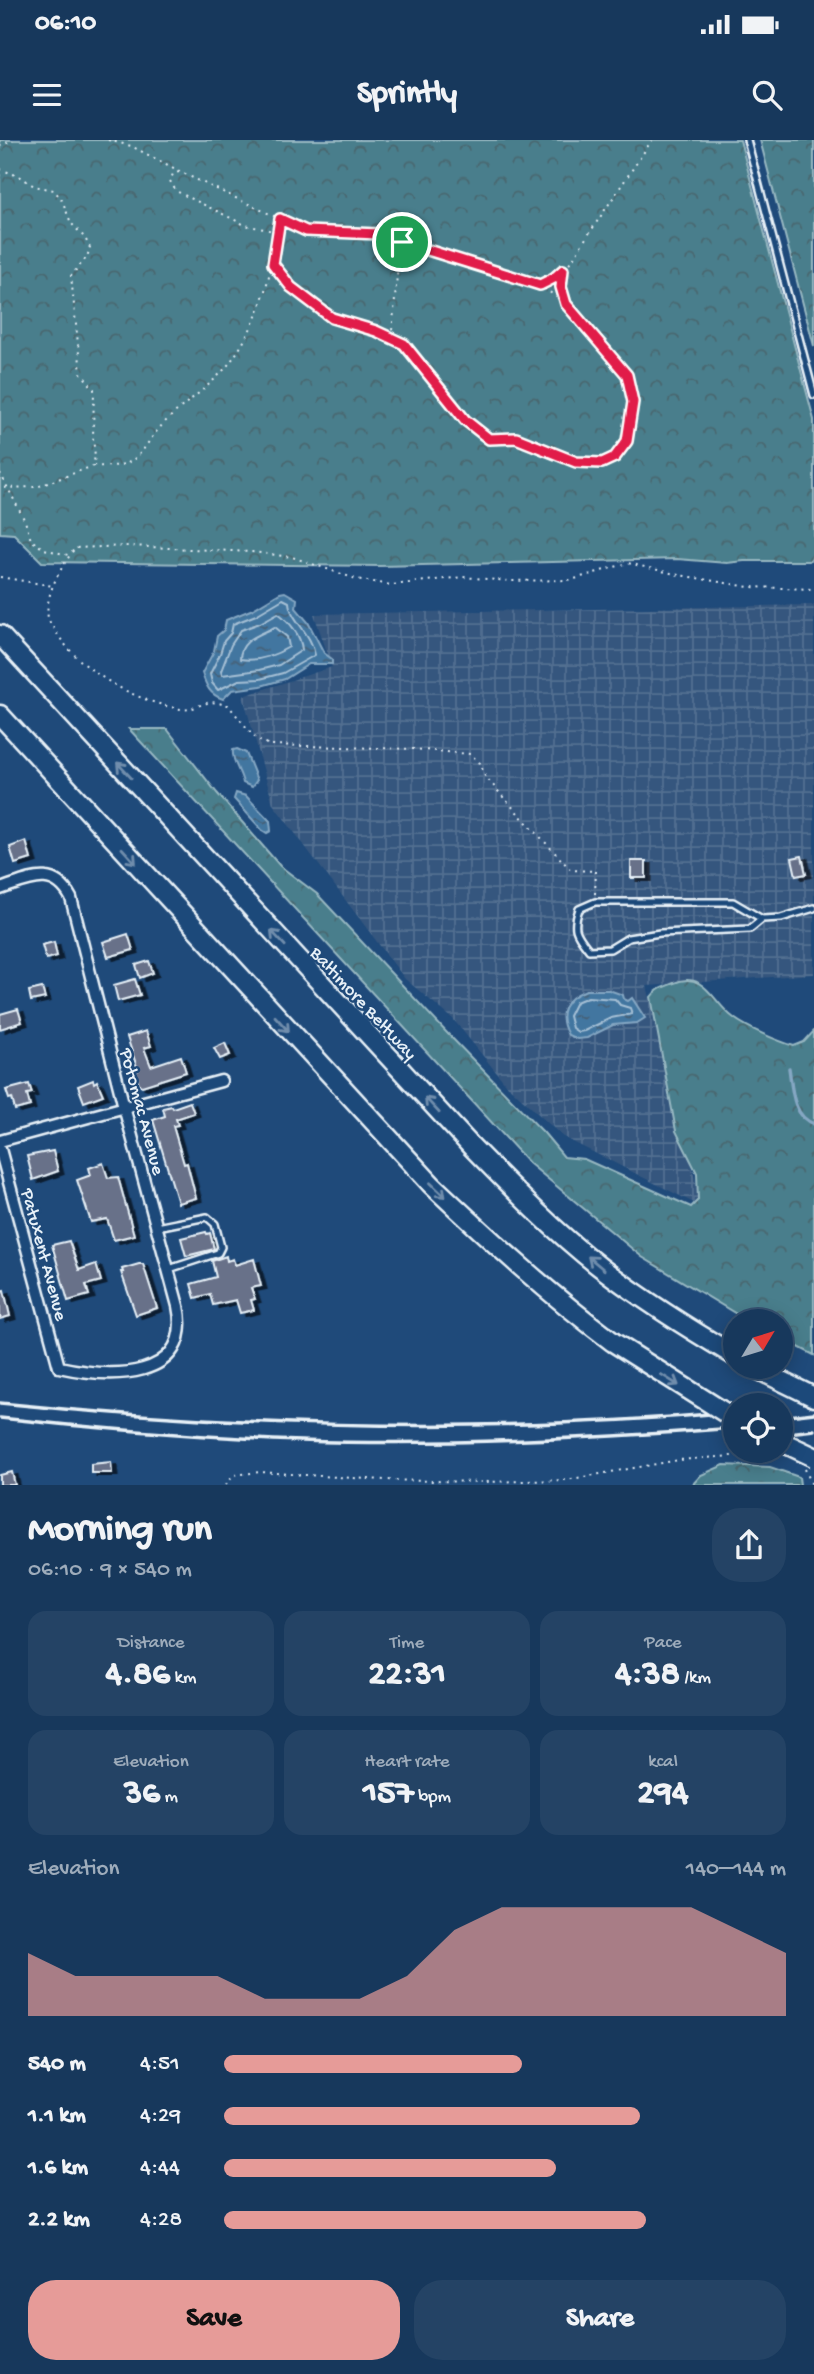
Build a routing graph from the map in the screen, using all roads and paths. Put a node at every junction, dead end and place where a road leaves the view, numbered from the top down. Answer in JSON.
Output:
{"nodes":[{"id":1,"x":12,"y":140,"type":"edge"},
{"id":2,"x":108,"y":140,"type":"edge"},
{"id":3,"x":652,"y":140,"type":"edge"},
{"id":4,"x":747,"y":140,"type":"edge"},
{"id":5,"x":0,"y":146,"type":"edge"},
{"id":6,"x":0,"y":169,"type":"edge"},
{"id":7,"x":180,"y":172,"type":"junction"},
{"id":8,"x":280,"y":219,"type":"junction"},
{"id":9,"x":278,"y":232,"type":"junction"},
{"id":10,"x":402,"y":242,"type":"junction"},
{"id":11,"x":273,"y":264,"type":"junction"},
{"id":12,"x":563,"y":270,"type":"junction"},
{"id":13,"x":540,"y":285,"type":"junction"},
{"id":14,"x":566,"y":304,"type":"junction"},
{"id":15,"x":391,"y":338,"type":"junction"},
{"id":16,"x":814,"y":395,"type":"edge"},
{"id":17,"x":93,"y":466,"type":"junction"},
{"id":18,"x":0,"y":473,"type":"edge"},
{"id":19,"x":6,"y":487,"type":"junction"},
{"id":20,"x":0,"y":488,"type":"edge"},
{"id":21,"x":70,"y":555,"type":"junction"},
{"id":22,"x":0,"y":577,"type":"edge"},
{"id":23,"x":54,"y":586,"type":"junction"},
{"id":24,"x":814,"y":589,"type":"edge"},
{"id":25,"x":0,"y":635,"type":"edge"},
{"id":26,"x":0,"y":715,"type":"edge"},
{"id":27,"x":0,"y":889,"type":"edge"},
{"id":28,"x":594,"y":902,"type":"junction"},
{"id":29,"x":814,"y":908,"type":"edge"},
{"id":30,"x":762,"y":919,"type":"junction"},
{"id":31,"x":221,"y":1081,"type":"dead end"},
{"id":32,"x":124,"y":1107,"type":"junction"},
{"id":33,"x":0,"y":1141,"type":"edge"},
{"id":34,"x":0,"y":1149,"type":"edge"},
{"id":35,"x":158,"y":1227,"type":"junction"},
{"id":36,"x":169,"y":1269,"type":"junction"},
{"id":37,"x":176,"y":1347,"type":"joint"},
{"id":38,"x":723,"y":1349,"type":"edge"},
{"id":39,"x":778,"y":1379,"type":"edge"},
{"id":40,"x":814,"y":1397,"type":"edge"},
{"id":41,"x":723,"y":1411,"type":"edge"},
{"id":42,"x":723,"y":1454,"type":"edge"},
{"id":43,"x":793,"y":1455,"type":"edge"},
{"id":44,"x":809,"y":1462,"type":"edge"},
{"id":45,"x":226,"y":1485,"type":"edge"},
{"id":46,"x":812,"y":1485,"type":"edge"}],
"edges":[{"from":1,"to":5,"type":"path"},
{"from":2,"to":7,"type":"path"},
{"from":3,"to":12,"type":"path"},
{"from":4,"to":16,"type":"lane"},
{"from":6,"to":17,"type":"path"},
{"from":7,"to":8,"type":"path"},
{"from":7,"to":9,"type":"path"},
{"from":8,"to":9,"type":"path"},
{"from":8,"to":10,"type":"path"},
{"from":9,"to":11,"type":"path"},
{"from":10,"to":13,"type":"path"},
{"from":10,"to":15,"type":"path"},
{"from":11,"to":15,"type":"path"},
{"from":11,"to":17,"type":"path"},
{"from":12,"to":13,"type":"path"},
{"from":12,"to":14,"type":"path"},
{"from":13,"to":14,"type":"path"},
{"from":14,"to":15,"type":"path"},
{"from":17,"to":19,"type":"path"},
{"from":18,"to":19,"type":"path"},
{"from":19,"to":20,"type":"path"},
{"from":19,"to":21,"type":"path"},
{"from":21,"to":23,"type":"path"},
{"from":21,"to":24,"type":"path"},
{"from":22,"to":23,"type":"path"},
{"from":23,"to":28,"type":"path"},
{"from":38,"to":25,"type":"highway","name":"Baltimore Beltway","one_way":true},
{"from":26,"to":41,"type":"highway","one_way":true,"bridge":true},
{"from":27,"to":32,"type":"street","name":"Potomac Avenue"},
{"from":28,"to":30,"type":"lane"},
{"from":28,"to":30,"type":"lane"},
{"from":29,"to":30,"type":"lane"},
{"from":31,"to":32,"type":"street"},
{"from":32,"to":33,"type":"street"},
{"from":32,"to":35,"type":"street","name":"Potomac Avenue"},
{"from":34,"to":37,"type":"street","name":"Patuxent Avenue"},
{"from":35,"to":36,"type":"street","name":"Potomac Avenue"},
{"from":35,"to":36,"type":"lane"},
{"from":36,"to":37,"type":"street","name":"Potomac Avenue"},
{"from":39,"to":40,"type":"highway"},
{"from":42,"to":45,"type":"path"},
{"from":43,"to":44,"type":"highway","bridge":true},
{"from":44,"to":46,"type":"path"}]}
